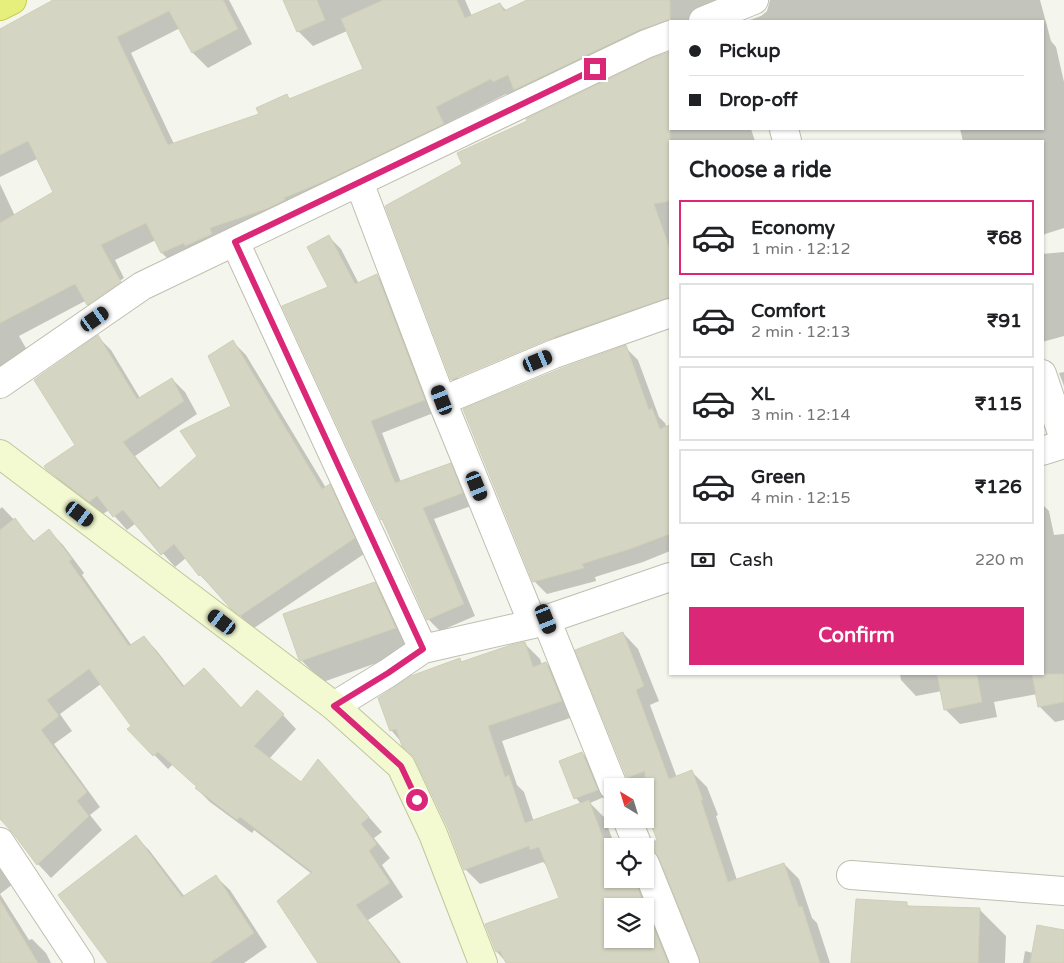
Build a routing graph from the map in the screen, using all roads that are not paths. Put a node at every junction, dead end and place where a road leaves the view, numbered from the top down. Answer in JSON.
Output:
{"nodes":[{"id":1,"x":12,"y":0,"type":"edge"},
{"id":2,"x":0,"y":6,"type":"edge"},
{"id":3,"x":752,"y":6,"type":"edge"},
{"id":4,"x":706,"y":20,"type":"edge"},
{"id":5,"x":669,"y":35,"type":"edge"},
{"id":6,"x":359,"y":182,"type":"junction"},
{"id":7,"x":235,"y":242,"type":"junction"},
{"id":8,"x":669,"y":316,"type":"edge"},
{"id":9,"x":1044,"y":380,"type":"edge"},
{"id":10,"x":0,"y":384,"type":"edge"},
{"id":11,"x":442,"y":400,"type":"junction"},
{"id":12,"x":1064,"y":439,"type":"edge"},
{"id":13,"x":1064,"y":444,"type":"edge"},
{"id":14,"x":1044,"y":450,"type":"edge"},
{"id":15,"x":0,"y":454,"type":"edge"},
{"id":16,"x":669,"y":577,"type":"edge"},
{"id":17,"x":540,"y":622,"type":"junction"},
{"id":18,"x":423,"y":649,"type":"junction"},
{"id":19,"x":334,"y":706,"type":"junction"},
{"id":20,"x":609,"y":778,"type":"edge"},
{"id":21,"x":0,"y":842,"type":"edge"},
{"id":22,"x":851,"y":875,"type":"dead end"},
{"id":23,"x":654,"y":886,"type":"edge"},
{"id":24,"x":1064,"y":891,"type":"edge"},
{"id":25,"x":80,"y":963,"type":"edge"},
{"id":26,"x":483,"y":963,"type":"edge"},
{"id":27,"x":685,"y":963,"type":"edge"}],
"edges":[{"from":1,"to":2,"type":"highway"},
{"from":3,"to":4,"type":"street"},
{"from":5,"to":6,"type":"street"},
{"from":6,"to":7,"type":"street"},
{"from":6,"to":11,"type":"street"},
{"from":7,"to":10,"type":"street"},
{"from":7,"to":18,"type":"street"},
{"from":8,"to":11,"type":"street"},
{"from":9,"to":12,"type":"street"},
{"from":11,"to":17,"type":"street"},
{"from":13,"to":14,"type":"street"},
{"from":15,"to":19,"type":"street"},
{"from":16,"to":17,"type":"street"},
{"from":17,"to":18,"type":"street"},
{"from":17,"to":20,"type":"street"},
{"from":18,"to":19,"type":"street"},
{"from":19,"to":26,"type":"street"},
{"from":21,"to":25,"type":"street"},
{"from":22,"to":24,"type":"street"},
{"from":23,"to":27,"type":"street"}]}
